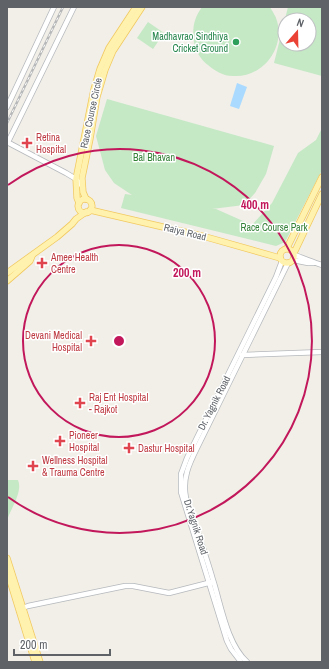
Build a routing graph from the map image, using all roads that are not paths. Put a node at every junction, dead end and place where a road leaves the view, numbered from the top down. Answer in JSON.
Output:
{"nodes":[{"id":1,"x":54,"y":7,"type":"edge"},
{"id":2,"x":74,"y":7,"type":"edge"},
{"id":3,"x":136,"y":7,"type":"edge"},
{"id":4,"x":142,"y":7,"type":"edge"},
{"id":5,"x":7,"y":107,"type":"edge"},
{"id":6,"x":7,"y":142,"type":"edge"},
{"id":7,"x":322,"y":177,"type":"edge"},
{"id":8,"x":76,"y":179,"type":"junction"},
{"id":9,"x":82,"y":186,"type":"junction"},
{"id":10,"x":322,"y":194,"type":"edge"},
{"id":11,"x":86,"y":199,"type":"junction"},
{"id":12,"x":79,"y":205,"type":"junction"},
{"id":13,"x":88,"y":211,"type":"junction"},
{"id":14,"x":76,"y":219,"type":"junction"},
{"id":15,"x":288,"y":248,"type":"junction"},
{"id":16,"x":32,"y":256,"type":"junction"},
{"id":17,"x":288,"y":258,"type":"junction"},
{"id":18,"x":322,"y":265,"type":"edge"},
{"id":19,"x":7,"y":273,"type":"edge"},
{"id":20,"x":7,"y":281,"type":"edge"},
{"id":21,"x":322,"y":352,"type":"edge"},
{"id":22,"x":240,"y":355,"type":"junction"},
{"id":23,"x":7,"y":558,"type":"edge"},
{"id":24,"x":7,"y":571,"type":"edge"},
{"id":25,"x":212,"y":582,"type":"junction"},
{"id":26,"x":21,"y":608,"type":"junction"},
{"id":27,"x":35,"y":662,"type":"edge"},
{"id":28,"x":40,"y":662,"type":"edge"},
{"id":29,"x":241,"y":662,"type":"edge"},
{"id":30,"x":247,"y":662,"type":"edge"}],
"edges":[{"from":1,"to":5,"type":"street"},
{"from":2,"to":6,"type":"street"},
{"from":3,"to":8,"type":"main road","name":"Race Course Circle"},
{"from":4,"to":9,"type":"main road","name":"Race Course Circle"},
{"from":6,"to":8,"type":"street"},
{"from":7,"to":15,"type":"main road"},
{"from":8,"to":9,"type":"street"},
{"from":8,"to":12,"type":"main road","name":"Race Course Circle"},
{"from":9,"to":11,"type":"main road","name":"Race Course Circle"},
{"from":10,"to":17,"type":"main road"},
{"from":11,"to":12,"type":"main road"},
{"from":11,"to":13,"type":"main road"},
{"from":12,"to":13,"type":"main road"},
{"from":12,"to":14,"type":"main road","name":"Race Course Circle"},
{"from":13,"to":14,"type":"main road"},
{"from":13,"to":17,"type":"main road","name":"Raiya Road"},
{"from":14,"to":16,"type":"main road"},
{"from":15,"to":17,"type":"main road"},
{"from":15,"to":17,"type":"main road"},
{"from":16,"to":19,"type":"main road"},
{"from":16,"to":20,"type":"main road"},
{"from":17,"to":18,"type":"street","name":"Raiya Road"},
{"from":17,"to":22,"type":"street"},
{"from":21,"to":22,"type":"street"},
{"from":22,"to":25,"type":"street","name":"Dr. Yagnik Road"},
{"from":23,"to":26,"type":"main road"},
{"from":24,"to":26,"type":"main road"},
{"from":25,"to":26,"type":"street"},
{"from":25,"to":29,"type":"street","name":"Dr. Yagnik Road"},
{"from":25,"to":30,"type":"street"},
{"from":26,"to":27,"type":"main road"},
{"from":26,"to":28,"type":"main road"}]}
